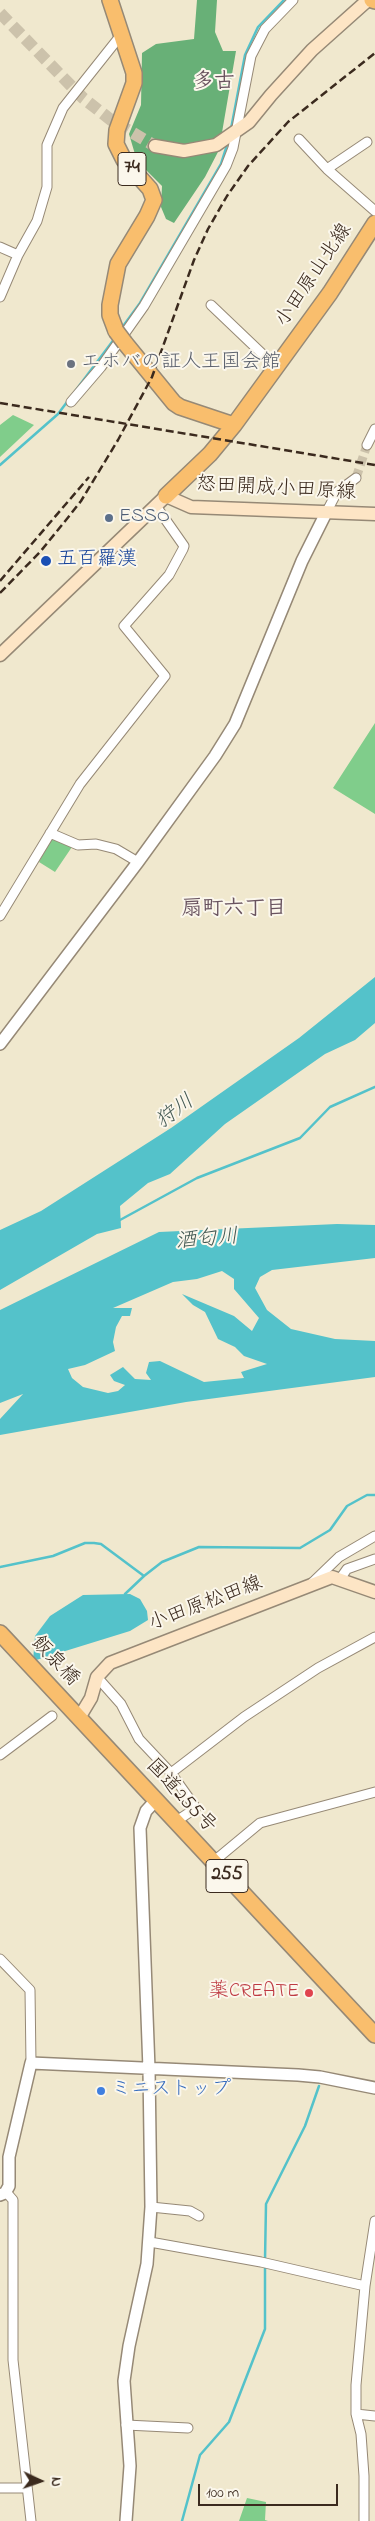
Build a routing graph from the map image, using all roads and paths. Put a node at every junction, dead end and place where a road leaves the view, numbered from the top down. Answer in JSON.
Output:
{"nodes":[{"id":1,"x":110,"y":0,"type":"edge"},
{"id":2,"x":293,"y":0,"type":"edge"},
{"id":3,"x":368,"y":0,"type":"edge"},
{"id":4,"x":121,"y":36,"type":"junction"},
{"id":5,"x":299,"y":139,"type":"dead end"},
{"id":6,"x":367,"y":142,"type":"dead end"},
{"id":7,"x":155,"y":146,"type":"tunnel mouth"},
{"id":8,"x":327,"y":169,"type":"junction"},
{"id":9,"x":375,"y":211,"type":"edge"},
{"id":10,"x":375,"y":224,"type":"edge"},
{"id":11,"x":0,"y":247,"type":"edge"},
{"id":12,"x":18,"y":255,"type":"junction"},
{"id":13,"x":0,"y":297,"type":"edge"},
{"id":14,"x":211,"y":305,"type":"dead end"},
{"id":15,"x":276,"y":367,"type":"junction"},
{"id":16,"x":71,"y":402,"type":"dead end"},
{"id":17,"x":234,"y":425,"type":"junction"},
{"id":18,"x":375,"y":429,"type":"edge"},
{"id":19,"x":368,"y":445,"type":"tunnel mouth"},
{"id":20,"x":356,"y":478,"type":"tunnel mouth"},
{"id":21,"x":161,"y":501,"type":"junction"},
{"id":22,"x":327,"y":511,"type":"junction"},
{"id":23,"x":375,"y":514,"type":"edge"},
{"id":24,"x":0,"y":655,"type":"edge"},
{"id":25,"x":50,"y":833,"type":"junction"},
{"id":26,"x":138,"y":862,"type":"junction"},
{"id":27,"x":0,"y":916,"type":"edge"},
{"id":28,"x":0,"y":1044,"type":"edge"},
{"id":29,"x":375,"y":1536,"type":"edge"},
{"id":30,"x":375,"y":1559,"type":"edge"},
{"id":31,"x":340,"y":1579,"type":"junction"},
{"id":32,"x":310,"y":1585,"type":"junction"},
{"id":33,"x":375,"y":1592,"type":"edge"},
{"id":34,"x":0,"y":1633,"type":"edge"},
{"id":35,"x":375,"y":1637,"type":"edge"},
{"id":36,"x":97,"y":1677,"type":"junction"},
{"id":37,"x":52,"y":1716,"type":"dead end"},
{"id":38,"x":79,"y":1718,"type":"junction"},
{"id":39,"x":0,"y":1755,"type":"edge"},
{"id":40,"x":171,"y":1773,"type":"junction"},
{"id":41,"x":375,"y":1792,"type":"edge"},
{"id":42,"x":156,"y":1800,"type":"junction"},
{"id":43,"x":176,"y":1822,"type":"junction"},
{"id":44,"x":213,"y":1862,"type":"junction"},
{"id":45,"x":0,"y":1960,"type":"edge"},
{"id":46,"x":375,"y":2035,"type":"edge"},
{"id":47,"x":31,"y":2063,"type":"junction"},
{"id":48,"x":149,"y":2069,"type":"junction"},
{"id":49,"x":375,"y":2088,"type":"edge"},
{"id":50,"x":3,"y":2193,"type":"edge"},
{"id":51,"x":151,"y":2207,"type":"junction"},
{"id":52,"x":199,"y":2216,"type":"dead end"},
{"id":53,"x":375,"y":2221,"type":"edge"},
{"id":54,"x":150,"y":2242,"type":"junction"},
{"id":55,"x":373,"y":2251,"type":"edge"},
{"id":56,"x":365,"y":2286,"type":"junction"},
{"id":57,"x":356,"y":2414,"type":"junction"},
{"id":58,"x":375,"y":2416,"type":"edge"},
{"id":59,"x":126,"y":2425,"type":"junction"},
{"id":60,"x":188,"y":2428,"type":"dead end"},
{"id":61,"x":365,"y":2484,"type":"junction"},
{"id":62,"x":375,"y":2485,"type":"edge"},
{"id":63,"x":0,"y":2488,"type":"edge"},
{"id":64,"x":27,"y":2488,"type":"junction"},
{"id":65,"x":31,"y":2521,"type":"edge"},
{"id":66,"x":126,"y":2521,"type":"edge"},
{"id":67,"x":364,"y":2521,"type":"edge"}],
"edges":[{"from":1,"to":4,"type":"main road","number":"74"},
{"from":2,"to":16,"type":"street"},
{"from":3,"to":7,"type":"main road","number":"74"},
{"from":4,"to":12,"type":"street"},
{"from":4,"to":17,"type":"main road","number":"74"},
{"from":5,"to":8,"type":"street"},
{"from":6,"to":8,"type":"street"},
{"from":8,"to":9,"type":"street"},
{"from":10,"to":15,"type":"main road","name":"小田原山北線"},
{"from":11,"to":12,"type":"street"},
{"from":12,"to":13,"type":"street"},
{"from":14,"to":15,"type":"street"},
{"from":15,"to":17,"type":"main road","name":"小田原山北線"},
{"from":17,"to":21,"type":"main road","name":"小田原山北線"},
{"from":18,"to":19,"type":"street"},
{"from":20,"to":22,"type":"street"},
{"from":21,"to":22,"type":"main road","name":"怒田開成小田原線"},
{"from":21,"to":24,"type":"main road"},
{"from":21,"to":25,"type":"street"},
{"from":22,"to":23,"type":"main road","name":"怒田開成小田原線"},
{"from":22,"to":26,"type":"street"},
{"from":25,"to":26,"type":"street"},
{"from":25,"to":27,"type":"street"},
{"from":26,"to":28,"type":"street"},
{"from":29,"to":32,"type":"street"},
{"from":30,"to":31,"type":"street"},
{"from":31,"to":32,"type":"main road","name":"小田原松田線"},
{"from":31,"to":33,"type":"main road","name":"小田原松田線"},
{"from":32,"to":36,"type":"main road","name":"小田原松田線"},
{"from":34,"to":38,"type":"main road","name":"飯泉橋","number":"255"},
{"from":35,"to":40,"type":"street"},
{"from":36,"to":38,"type":"main road"},
{"from":36,"to":40,"type":"street"},
{"from":37,"to":39,"type":"street"},
{"from":38,"to":42,"type":"main road","name":"国道255号","number":"255"},
{"from":40,"to":43,"type":"street"},
{"from":41,"to":44,"type":"street"},
{"from":42,"to":43,"type":"main road","name":"国道255号","number":"255"},
{"from":42,"to":48,"type":"street"},
{"from":43,"to":44,"type":"main road","name":"国道255号","number":"255"},
{"from":44,"to":46,"type":"main road","name":"国道255号","number":"255"},
{"from":45,"to":47,"type":"street"},
{"from":47,"to":48,"type":"street"},
{"from":47,"to":50,"type":"street"},
{"from":48,"to":49,"type":"street"},
{"from":48,"to":51,"type":"street"},
{"from":50,"to":64,"type":"street"},
{"from":51,"to":52,"type":"street"},
{"from":51,"to":54,"type":"street"},
{"from":53,"to":55,"type":"street"},
{"from":54,"to":56,"type":"street"},
{"from":54,"to":59,"type":"street"},
{"from":55,"to":56,"type":"street"},
{"from":56,"to":57,"type":"street"},
{"from":57,"to":58,"type":"street"},
{"from":57,"to":61,"type":"street"},
{"from":59,"to":60,"type":"street"},
{"from":59,"to":66,"type":"street"},
{"from":61,"to":62,"type":"street"},
{"from":61,"to":67,"type":"street"},
{"from":63,"to":64,"type":"street"},
{"from":64,"to":65,"type":"street"}]}
